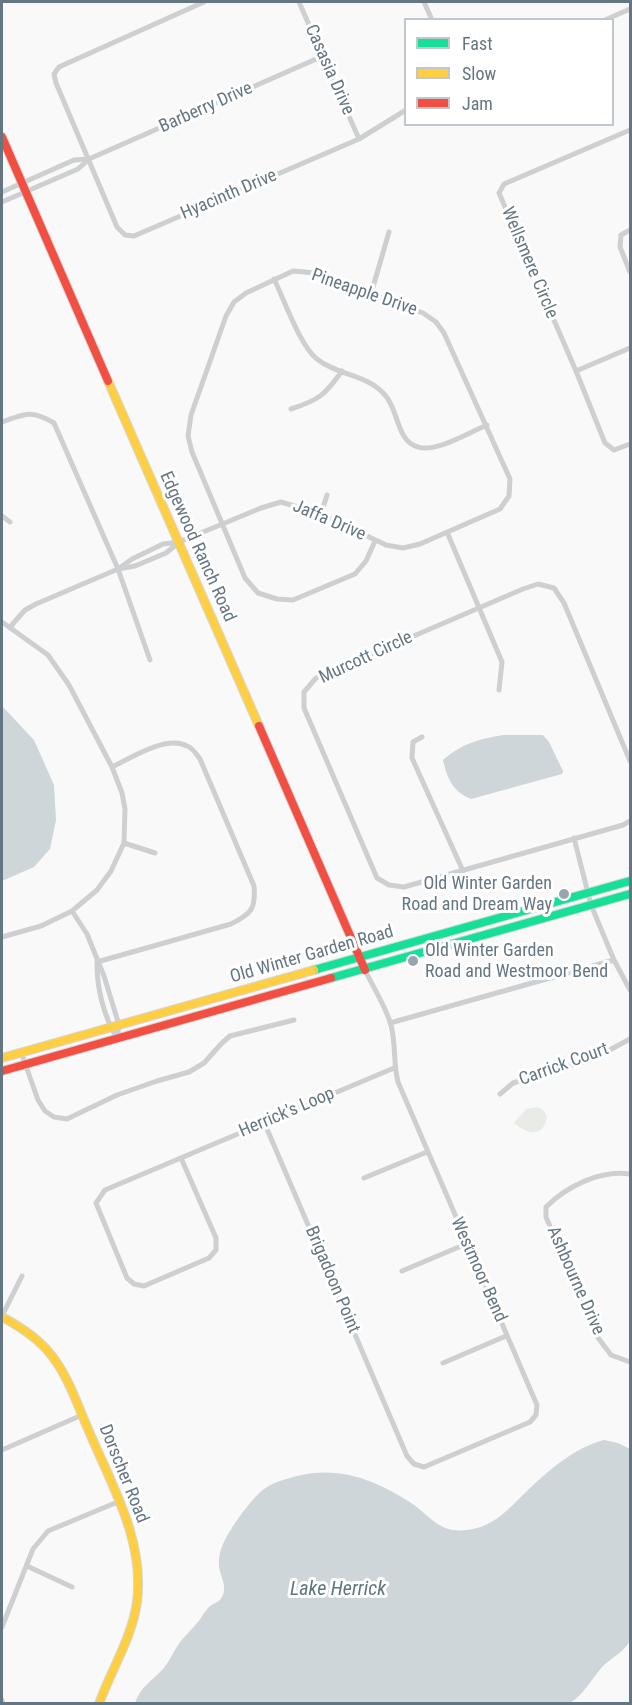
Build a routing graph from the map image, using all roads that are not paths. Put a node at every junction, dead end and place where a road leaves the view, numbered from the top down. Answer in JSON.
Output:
{"nodes":[{"id":1,"x":204,"y":2,"type":"edge"},
{"id":2,"x":299,"y":2,"type":"edge"},
{"id":3,"x":424,"y":2,"type":"edge"},
{"id":4,"x":630,"y":9,"type":"edge"},
{"id":5,"x":431,"y":18,"type":"edge"},
{"id":6,"x":610,"y":18,"type":"edge"},
{"id":7,"x":323,"y":56,"type":"junction"},
{"id":8,"x":404,"y":111,"type":"edge"},
{"id":9,"x":630,"y":130,"type":"edge"},
{"id":10,"x":2,"y":137,"type":"edge"},
{"id":11,"x":359,"y":138,"type":"junction"},
{"id":12,"x":89,"y":159,"type":"junction"},
{"id":13,"x":21,"y":183,"type":"junction"},
{"id":14,"x":2,"y":192,"type":"edge"},
{"id":15,"x":25,"y":192,"type":"junction"},
{"id":16,"x":2,"y":202,"type":"edge"},
{"id":17,"x":630,"y":230,"type":"edge"},
{"id":18,"x":389,"y":232,"type":"dead end"},
{"id":19,"x":630,"y":272,"type":"edge"},
{"id":20,"x":274,"y":279,"type":"junction"},
{"id":21,"x":371,"y":294,"type":"junction"},
{"id":22,"x":630,"y":348,"type":"edge"},
{"id":23,"x":342,"y":371,"type":"junction"},
{"id":24,"x":576,"y":371,"type":"junction"},
{"id":25,"x":291,"y":409,"type":"dead end"},
{"id":26,"x":2,"y":422,"type":"edge"},
{"id":27,"x":487,"y":425,"type":"junction"},
{"id":28,"x":630,"y":444,"type":"edge"},
{"id":29,"x":327,"y":495,"type":"dead end"},
{"id":30,"x":321,"y":514,"type":"junction"},
{"id":31,"x":2,"y":516,"type":"edge"},
{"id":32,"x":10,"y":522,"type":"dead end"},
{"id":33,"x":222,"y":525,"type":"junction"},
{"id":34,"x":447,"y":532,"type":"junction"},
{"id":35,"x":375,"y":541,"type":"junction"},
{"id":36,"x":178,"y":542,"type":"junction"},
{"id":37,"x":118,"y":569,"type":"junction"},
{"id":38,"x":479,"y":607,"type":"junction"},
{"id":39,"x":2,"y":622,"type":"edge"},
{"id":40,"x":10,"y":627,"type":"junction"},
{"id":41,"x":150,"y":660,"type":"dead end"},
{"id":42,"x":499,"y":690,"type":"dead end"},
{"id":43,"x":422,"y":736,"type":"dead end"},
{"id":44,"x":628,"y":745,"type":"edge"},
{"id":45,"x":630,"y":761,"type":"edge"},
{"id":46,"x":112,"y":767,"type":"junction"},
{"id":47,"x":630,"y":821,"type":"edge"},
{"id":48,"x":573,"y":838,"type":"junction"},
{"id":49,"x":124,"y":843,"type":"junction"},
{"id":50,"x":155,"y":853,"type":"dead end"},
{"id":51,"x":463,"y":871,"type":"junction"},
{"id":52,"x":630,"y":880,"type":"edge"},
{"id":53,"x":587,"y":893,"type":"junction"},
{"id":54,"x":630,"y":894,"type":"edge"},
{"id":55,"x":591,"y":905,"type":"junction"},
{"id":56,"x":72,"y":912,"type":"junction"},
{"id":57,"x":2,"y":937,"type":"edge"},
{"id":58,"x":359,"y":958,"type":"junction"},
{"id":59,"x":614,"y":960,"type":"junction"},
{"id":60,"x":97,"y":962,"type":"junction"},
{"id":61,"x":364,"y":970,"type":"junction"},
{"id":62,"x":630,"y":990,"type":"edge"},
{"id":63,"x":294,"y":1020,"type":"dead end"},
{"id":64,"x":390,"y":1023,"type":"junction"},
{"id":65,"x":115,"y":1026,"type":"junction"},
{"id":66,"x":117,"y":1038,"type":"junction"},
{"id":67,"x":630,"y":1039,"type":"edge"},
{"id":68,"x":21,"y":1053,"type":"junction"},
{"id":69,"x":2,"y":1058,"type":"edge"},
{"id":70,"x":25,"y":1064,"type":"junction"},
{"id":71,"x":394,"y":1068,"type":"junction"},
{"id":72,"x":2,"y":1071,"type":"edge"},
{"id":73,"x":500,"y":1094,"type":"dead end"},
{"id":74,"x":264,"y":1122,"type":"junction"},
{"id":75,"x":427,"y":1152,"type":"junction"},
{"id":76,"x":181,"y":1158,"type":"junction"},
{"id":77,"x":630,"y":1174,"type":"edge"},
{"id":78,"x":364,"y":1178,"type":"dead end"},
{"id":79,"x":466,"y":1244,"type":"junction"},
{"id":80,"x":402,"y":1271,"type":"dead end"},
{"id":81,"x":22,"y":1276,"type":"dead end"},
{"id":82,"x":2,"y":1317,"type":"edge"},
{"id":83,"x":507,"y":1336,"type":"junction"},
{"id":84,"x":630,"y":1362,"type":"edge"},
{"id":85,"x":443,"y":1363,"type":"dead end"},
{"id":86,"x":82,"y":1415,"type":"junction"},
{"id":87,"x":399,"y":1437,"type":"joint"},
{"id":88,"x":2,"y":1442,"type":"edge"},
{"id":89,"x":3,"y":1449,"type":"edge"},
{"id":90,"x":120,"y":1501,"type":"junction"},
{"id":91,"x":27,"y":1566,"type":"junction"},
{"id":92,"x":72,"y":1587,"type":"dead end"},
{"id":93,"x":2,"y":1627,"type":"edge"},
{"id":94,"x":99,"y":1704,"type":"edge"}],
"edges":[{"from":1,"to":12,"type":"street"},
{"from":2,"to":7,"type":"street","name":"Casasia Drive"},
{"from":3,"to":5,"type":"street"},
{"from":4,"to":6,"type":"street"},
{"from":7,"to":11,"type":"street","name":"Casasia Drive"},
{"from":7,"to":12,"type":"street","name":"Barberry Drive"},
{"from":8,"to":11,"type":"street","name":"Hyacinth Drive"},
{"from":9,"to":24,"type":"street","name":"Wellsmere Circle"},
{"from":10,"to":13,"type":"street","name":"Edgewood Ranch Road"},
{"from":11,"to":12,"type":"street","name":"Hyacinth Drive"},
{"from":12,"to":13,"type":"street","name":"Barberry Drive"},
{"from":12,"to":15,"type":"street","name":"Barberry Drive"},
{"from":13,"to":14,"type":"street","name":"Barberry Drive"},
{"from":13,"to":15,"type":"street","name":"Edgewood Ranch Road"},
{"from":15,"to":16,"type":"street","name":"Barberry Drive"},
{"from":15,"to":36,"type":"street","name":"Edgewood Ranch Road"},
{"from":17,"to":19,"type":"street"},
{"from":18,"to":21,"type":"street"},
{"from":20,"to":21,"type":"street","name":"Pineapple Drive"},
{"from":20,"to":23,"type":"street"},
{"from":20,"to":33,"type":"street","name":"Pineapple Drive"},
{"from":21,"to":27,"type":"street","name":"Pineapple Drive"},
{"from":22,"to":24,"type":"street"},
{"from":23,"to":25,"type":"street"},
{"from":23,"to":27,"type":"street"},
{"from":24,"to":28,"type":"street","name":"Wellsmere Circle"},
{"from":26,"to":37,"type":"street"},
{"from":27,"to":34,"type":"street","name":"Pineapple Drive"},
{"from":29,"to":30,"type":"street"},
{"from":30,"to":33,"type":"street","name":"Jaffa Drive"},
{"from":30,"to":35,"type":"street","name":"Jaffa Drive"},
{"from":31,"to":32,"type":"street"},
{"from":33,"to":35,"type":"street","name":"Pineapple Drive"},
{"from":33,"to":36,"type":"street","name":"Jaffa Drive"},
{"from":34,"to":35,"type":"street","name":"Jaffa Drive"},
{"from":34,"to":38,"type":"street"},
{"from":36,"to":37,"type":"street","name":"Jaffa Drive"},
{"from":36,"to":58,"type":"street","name":"Edgewood Ranch Road"},
{"from":37,"to":40,"type":"street","name":"Jaffa Drive"},
{"from":37,"to":41,"type":"street"},
{"from":38,"to":42,"type":"street"},
{"from":38,"to":44,"type":"street","name":"Murcott Circle"},
{"from":38,"to":51,"type":"street","name":"Murcott Circle"},
{"from":39,"to":40,"type":"street"},
{"from":40,"to":46,"type":"street"},
{"from":43,"to":51,"type":"street"},
{"from":44,"to":45,"type":"street","name":"Murcott Circle"},
{"from":46,"to":49,"type":"street"},
{"from":46,"to":60,"type":"street"},
{"from":47,"to":48,"type":"street","name":"Murcott Circle"},
{"from":48,"to":51,"type":"street","name":"Murcott Circle"},
{"from":48,"to":53,"type":"street"},
{"from":49,"to":50,"type":"street"},
{"from":49,"to":56,"type":"street"},
{"from":52,"to":53,"type":"street","name":"Old Winter Garden Road"},
{"from":53,"to":55,"type":"street"},
{"from":53,"to":58,"type":"street","name":"Old Winter Garden Road"},
{"from":54,"to":55,"type":"street","name":"Old Winter Garden Road"},
{"from":55,"to":59,"type":"street"},
{"from":55,"to":61,"type":"street","name":"Old Winter Garden Road"},
{"from":56,"to":57,"type":"street"},
{"from":56,"to":60,"type":"street"},
{"from":58,"to":61,"type":"street","name":"Edgewood Ranch Road"},
{"from":58,"to":65,"type":"street","name":"Old Winter Garden Road"},
{"from":59,"to":62,"type":"street"},
{"from":59,"to":64,"type":"street"},
{"from":60,"to":65,"type":"street"},
{"from":61,"to":64,"type":"street","name":"Westmoor Bend"},
{"from":61,"to":66,"type":"street","name":"Old Winter Garden Road"},
{"from":63,"to":70,"type":"street"},
{"from":64,"to":71,"type":"street","name":"Westmoor Bend"},
{"from":65,"to":66,"type":"street"},
{"from":65,"to":68,"type":"street","name":"Old Winter Garden Road"},
{"from":66,"to":70,"type":"street","name":"Old Winter Garden Road"},
{"from":67,"to":73,"type":"street","name":"Carrick Court"},
{"from":68,"to":69,"type":"street","name":"Old Winter Garden Road"},
{"from":68,"to":70,"type":"street"},
{"from":70,"to":72,"type":"street","name":"Old Winter Garden Road"},
{"from":71,"to":74,"type":"street","name":"Herrick's Loop"},
{"from":71,"to":75,"type":"street","name":"Westmoor Bend"},
{"from":74,"to":76,"type":"street","name":"Herrick's Loop"},
{"from":74,"to":87,"type":"street","name":"Brigadoon Point"},
{"from":75,"to":78,"type":"street"},
{"from":75,"to":79,"type":"street","name":"Westmoor Bend"},
{"from":76,"to":76,"type":"street","name":"Herrick's Loop"},
{"from":77,"to":84,"type":"street","name":"Ashbourne Drive"},
{"from":79,"to":80,"type":"street"},
{"from":79,"to":83,"type":"street","name":"Westmoor Bend"},
{"from":81,"to":82,"type":"street"},
{"from":82,"to":86,"type":"street","name":"Dorscher Road"},
{"from":83,"to":85,"type":"street"},
{"from":83,"to":87,"type":"street","name":"Westmoor Bend"},
{"from":86,"to":89,"type":"street"},
{"from":86,"to":90,"type":"street","name":"Dorscher Road"},
{"from":88,"to":89,"type":"street"},
{"from":90,"to":91,"type":"street"},
{"from":90,"to":94,"type":"street","name":"Dorscher Road"},
{"from":91,"to":92,"type":"street"},
{"from":91,"to":93,"type":"street"}]}
